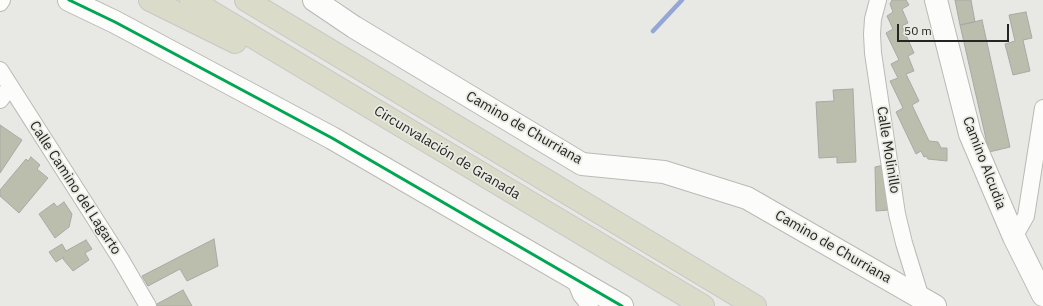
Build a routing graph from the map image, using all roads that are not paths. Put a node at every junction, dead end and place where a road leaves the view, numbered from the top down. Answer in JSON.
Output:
{"nodes":[{"id":1,"x":2,"y":0,"type":"edge"},
{"id":2,"x":69,"y":0,"type":"edge"},
{"id":3,"x":150,"y":0,"type":"edge"},
{"id":4,"x":191,"y":0,"type":"edge"},
{"id":5,"x":246,"y":0,"type":"edge"},
{"id":6,"x":272,"y":0,"type":"edge"},
{"id":7,"x":314,"y":0,"type":"edge"},
{"id":8,"x":878,"y":0,"type":"edge"},
{"id":9,"x":936,"y":0,"type":"edge"},
{"id":10,"x":0,"y":3,"type":"edge"},
{"id":11,"x":316,"y":42,"type":"junction"},
{"id":12,"x":292,"y":60,"type":"junction"},
{"id":13,"x":0,"y":70,"type":"edge"},
{"id":14,"x":10,"y":87,"type":"junction"},
{"id":15,"x":0,"y":100,"type":"edge"},
{"id":16,"x":1043,"y":108,"type":"edge"},
{"id":17,"x":1014,"y":237,"type":"junction"},
{"id":18,"x":1043,"y":295,"type":"edge"},
{"id":19,"x":928,"y":302,"type":"edge"},
{"id":20,"x":608,"y":304,"type":"edge"},
{"id":21,"x":148,"y":306,"type":"edge"},
{"id":22,"x":703,"y":306,"type":"edge"},
{"id":23,"x":756,"y":306,"type":"edge"}],
"edges":[{"from":1,"to":10,"type":"street"},
{"from":2,"to":20,"type":"street"},
{"from":3,"to":12,"type":"highway"},
{"from":4,"to":12,"type":"highway","name":"Circunvalación de Granada"},
{"from":5,"to":11,"type":"highway","name":"Circunvalación de Granada"},
{"from":6,"to":11,"type":"highway"},
{"from":7,"to":19,"type":"street","name":"Camino de Churriana"},
{"from":8,"to":19,"type":"street","name":"Calle Molinillo"},
{"from":9,"to":17,"type":"street","name":"Camino Alcudia"},
{"from":11,"to":23,"type":"highway","name":"Circunvalación de Granada"},
{"from":12,"to":22,"type":"highway","name":"Circunvalación de Granada"},
{"from":13,"to":14,"type":"street","name":"Calle Camino del Lagarto"},
{"from":14,"to":15,"type":"street"},
{"from":14,"to":21,"type":"street","name":"Calle Camino del Lagarto"},
{"from":16,"to":17,"type":"street"},
{"from":17,"to":18,"type":"street","name":"Camino Alcudia"}]}
